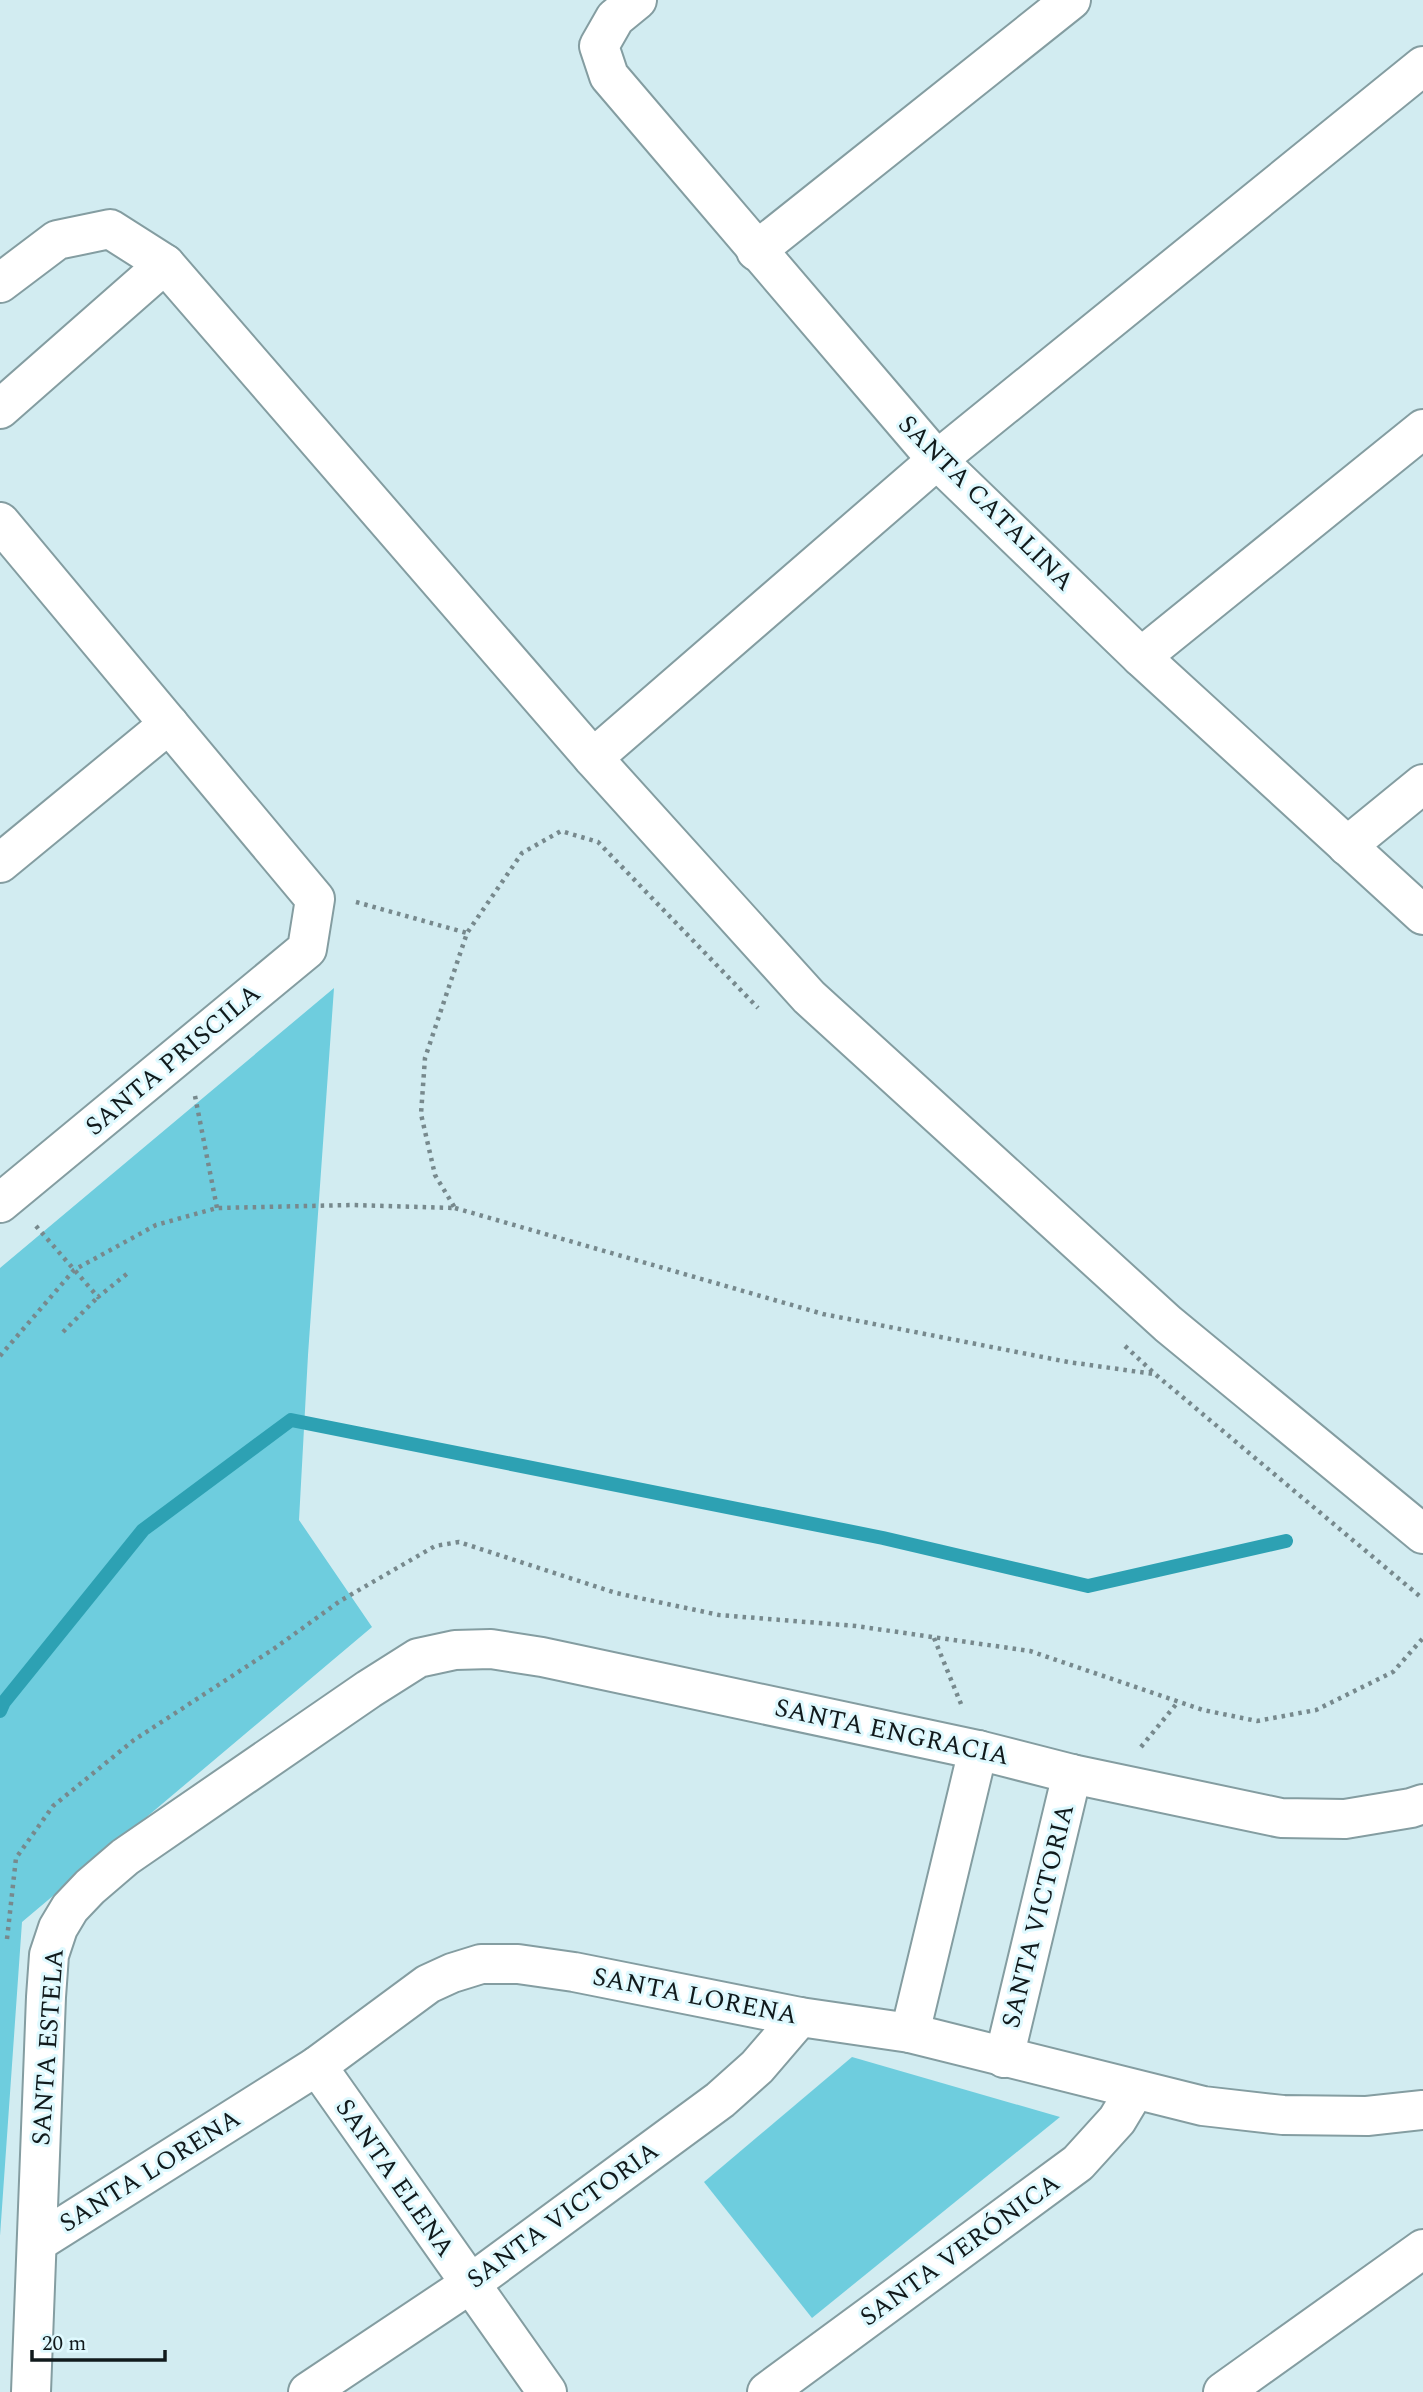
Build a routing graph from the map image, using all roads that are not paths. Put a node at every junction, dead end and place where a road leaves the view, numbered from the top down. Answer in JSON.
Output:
{"nodes":[{"id":1,"x":637,"y":0,"type":"edge"},
{"id":2,"x":1071,"y":0,"type":"edge"},
{"id":3,"x":1423,"y":66,"type":"edge"},
{"id":4,"x":756,"y":251,"type":"junction"},
{"id":5,"x":165,"y":264,"type":"junction"},
{"id":6,"x":0,"y":283,"type":"edge"},
{"id":7,"x":0,"y":409,"type":"edge"},
{"id":8,"x":1423,"y":429,"type":"edge"},
{"id":9,"x":937,"y":460,"type":"junction"},
{"id":10,"x":0,"y":522,"type":"edge"},
{"id":11,"x":1141,"y":657,"type":"junction"},
{"id":12,"x":169,"y":724,"type":"junction"},
{"id":13,"x":593,"y":758,"type":"junction"},
{"id":14,"x":1423,"y":783,"type":"edge"},
{"id":15,"x":1347,"y":846,"type":"junction"},
{"id":16,"x":0,"y":863,"type":"edge"},
{"id":17,"x":1423,"y":915,"type":"edge"},
{"id":18,"x":5,"y":1199,"type":"edge"},
{"id":19,"x":1423,"y":1534,"type":"edge"},
{"id":20,"x":369,"y":1689,"type":"joint"},
{"id":21,"x":978,"y":1749,"type":"junction"},
{"id":22,"x":1072,"y":1774,"type":"junction"},
{"id":23,"x":1423,"y":1804,"type":"edge"},
{"id":24,"x":800,"y":2018,"type":"junction"},
{"id":25,"x":910,"y":2033,"type":"junction"},
{"id":26,"x":1004,"y":2058,"type":"junction"},
{"id":27,"x":317,"y":2066,"type":"junction"},
{"id":28,"x":1135,"y":2090,"type":"junction"},
{"id":29,"x":1423,"y":2110,"type":"edge"},
{"id":30,"x":38,"y":2242,"type":"junction"},
{"id":31,"x":1423,"y":2249,"type":"edge"},
{"id":32,"x":470,"y":2284,"type":"junction"},
{"id":33,"x":31,"y":2392,"type":"edge"},
{"id":34,"x":308,"y":2392,"type":"edge"},
{"id":35,"x":547,"y":2392,"type":"edge"},
{"id":36,"x":767,"y":2392,"type":"edge"},
{"id":37,"x":1223,"y":2392,"type":"edge"}],
"edges":[{"from":1,"to":4,"type":"street","name":"SANTA CATALINA"},
{"from":2,"to":4,"type":"street"},
{"from":3,"to":9,"type":"street"},
{"from":4,"to":9,"type":"street","name":"SANTA CATALINA"},
{"from":5,"to":6,"type":"street"},
{"from":5,"to":7,"type":"street"},
{"from":5,"to":13,"type":"street"},
{"from":8,"to":11,"type":"street"},
{"from":9,"to":11,"type":"street","name":"SANTA CATALINA"},
{"from":9,"to":13,"type":"street"},
{"from":10,"to":12,"type":"street"},
{"from":11,"to":15,"type":"street","name":"SANTA CATALINA"},
{"from":12,"to":16,"type":"street"},
{"from":12,"to":18,"type":"street","name":"SANTA PRISCILA"},
{"from":13,"to":19,"type":"street"},
{"from":14,"to":15,"type":"street"},
{"from":15,"to":17,"type":"street","name":"SANTA CATALINA"},
{"from":20,"to":21,"type":"street","name":"SANTA ENGRACIA"},
{"from":20,"to":30,"type":"street","name":"SANTA ESTELA"},
{"from":21,"to":22,"type":"street","name":"SANTA ENGRACIA"},
{"from":21,"to":25,"type":"street"},
{"from":22,"to":23,"type":"street","name":"SANTA ENGRACIA"},
{"from":22,"to":26,"type":"street","name":"SANTA VICTORIA"},
{"from":24,"to":25,"type":"street","name":"SANTA LORENA"},
{"from":24,"to":27,"type":"street","name":"SANTA LORENA"},
{"from":24,"to":32,"type":"street","name":"SANTA VICTORIA"},
{"from":25,"to":26,"type":"street","name":"SANTA LORENA"},
{"from":26,"to":28,"type":"street","name":"SANTA LORENA"},
{"from":27,"to":30,"type":"street","name":"SANTA LORENA"},
{"from":27,"to":32,"type":"street","name":"SANTA ELENA"},
{"from":28,"to":29,"type":"street","name":"SANTA LORENA"},
{"from":28,"to":36,"type":"street","name":"SANTA VERÓNICA"},
{"from":30,"to":33,"type":"street","name":"SANTA ESTELA"},
{"from":31,"to":37,"type":"street"},
{"from":32,"to":34,"type":"street","name":"SANTA VICTORIA"},
{"from":32,"to":35,"type":"street","name":"SANTA ELENA"}]}
